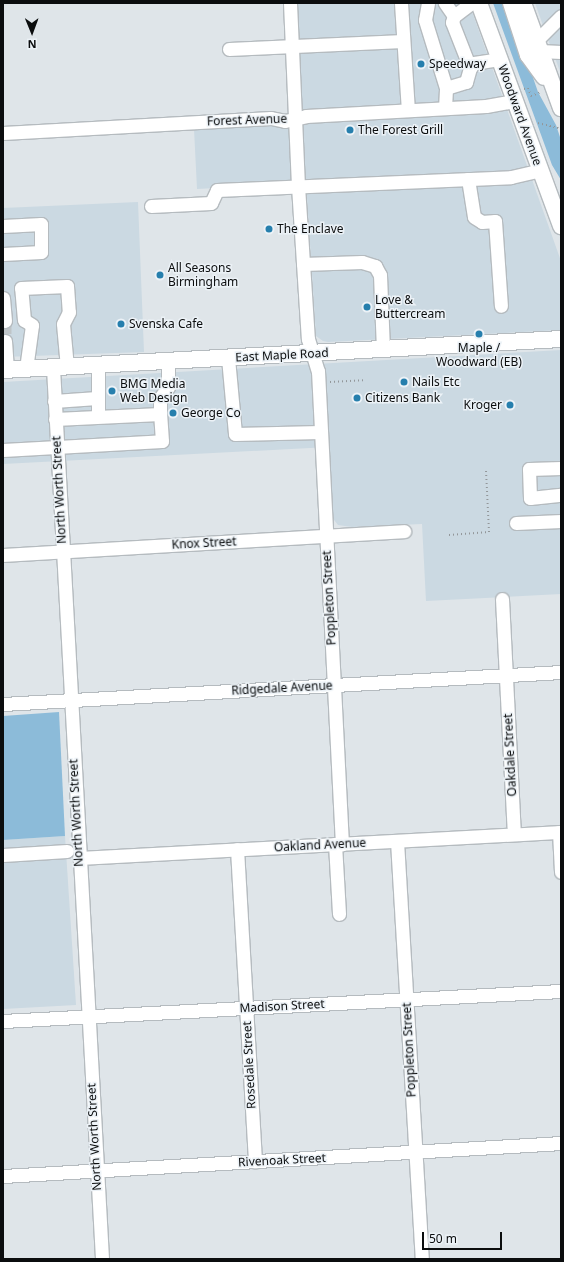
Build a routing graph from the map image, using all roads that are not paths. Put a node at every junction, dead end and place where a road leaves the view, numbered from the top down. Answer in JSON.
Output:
{"nodes":[{"id":1,"x":290,"y":3,"type":"edge"},
{"id":2,"x":401,"y":3,"type":"edge"},
{"id":3,"x":428,"y":3,"type":"edge"},
{"id":4,"x":446,"y":3,"type":"edge"},
{"id":5,"x":470,"y":3,"type":"edge"},
{"id":6,"x":479,"y":3,"type":"edge"},
{"id":7,"x":510,"y":3,"type":"edge"},
{"id":8,"x":523,"y":3,"type":"edge"},
{"id":9,"x":454,"y":16,"type":"junction"},
{"id":10,"x":561,"y":16,"type":"edge"},
{"id":11,"x":404,"y":42,"type":"junction"},
{"id":12,"x":292,"y":46,"type":"junction"},
{"id":13,"x":538,"y":46,"type":"junction"},
{"id":14,"x":229,"y":49,"type":"dead end"},
{"id":15,"x":561,"y":52,"type":"edge"},
{"id":16,"x":500,"y":59,"type":"junction"},
{"id":17,"x":470,"y":68,"type":"junction"},
{"id":18,"x":446,"y":88,"type":"junction"},
{"id":19,"x":520,"y":95,"type":"junction"},
{"id":20,"x":555,"y":99,"type":"edge"},
{"id":21,"x":445,"y":108,"type":"junction"},
{"id":22,"x":408,"y":110,"type":"junction"},
{"id":23,"x":295,"y":117,"type":"junction"},
{"id":24,"x":3,"y":133,"type":"edge"},
{"id":25,"x":542,"y":172,"type":"junction"},
{"id":26,"x":468,"y":178,"type":"junction"},
{"id":27,"x":298,"y":186,"type":"junction"},
{"id":28,"x":561,"y":191,"type":"edge"},
{"id":29,"x":151,"y":206,"type":"dead end"},
{"id":30,"x":3,"y":226,"type":"edge"},
{"id":31,"x":561,"y":226,"type":"edge"},
{"id":32,"x":3,"y":254,"type":"edge"},
{"id":33,"x":303,"y":264,"type":"junction"},
{"id":34,"x":3,"y":298,"type":"edge"},
{"id":35,"x":501,"y":306,"type":"dead end"},
{"id":36,"x":5,"y":321,"type":"dead end"},
{"id":37,"x":561,"y":340,"type":"edge"},
{"id":38,"x":5,"y":341,"type":"dead end"},
{"id":39,"x":384,"y":349,"type":"junction"},
{"id":40,"x":312,"y":353,"type":"junction"},
{"id":41,"x":228,"y":358,"type":"junction"},
{"id":42,"x":168,"y":361,"type":"junction"},
{"id":43,"x":98,"y":365,"type":"junction"},
{"id":44,"x":60,"y":367,"type":"junction"},
{"id":45,"x":26,"y":369,"type":"junction"},
{"id":46,"x":5,"y":370,"type":"edge"},
{"id":47,"x":97,"y":398,"type":"junction"},
{"id":48,"x":54,"y":401,"type":"junction"},
{"id":49,"x":160,"y":414,"type":"junction"},
{"id":50,"x":98,"y":416,"type":"junction"},
{"id":51,"x":55,"y":418,"type":"junction"},
{"id":52,"x":320,"y":432,"type":"junction"},
{"id":53,"x":57,"y":447,"type":"junction"},
{"id":54,"x":3,"y":450,"type":"edge"},
{"id":55,"x":561,"y":468,"type":"edge"},
{"id":56,"x":561,"y":496,"type":"edge"},
{"id":57,"x":561,"y":521,"type":"edge"},
{"id":58,"x":516,"y":523,"type":"dead end"},
{"id":59,"x":404,"y":530,"type":"dead end"},
{"id":60,"x":326,"y":536,"type":"junction"},
{"id":61,"x":62,"y":552,"type":"junction"},
{"id":62,"x":3,"y":555,"type":"edge"},
{"id":63,"x":502,"y":599,"type":"dead end"},
{"id":64,"x":561,"y":672,"type":"edge"},
{"id":65,"x":505,"y":675,"type":"junction"},
{"id":66,"x":334,"y":685,"type":"junction"},
{"id":67,"x":70,"y":700,"type":"junction"},
{"id":68,"x":3,"y":704,"type":"edge"},
{"id":69,"x":560,"y":832,"type":"edge"},
{"id":70,"x":514,"y":834,"type":"junction"},
{"id":71,"x":397,"y":841,"type":"junction"},
{"id":72,"x":339,"y":844,"type":"junction"},
{"id":73,"x":237,"y":850,"type":"junction"},
{"id":74,"x":67,"y":851,"type":"dead end"},
{"id":75,"x":3,"y":855,"type":"edge"},
{"id":76,"x":79,"y":858,"type":"junction"},
{"id":77,"x":561,"y":872,"type":"edge"},
{"id":78,"x":339,"y":914,"type":"dead end"},
{"id":79,"x":561,"y":990,"type":"edge"},
{"id":80,"x":406,"y":999,"type":"junction"},
{"id":81,"x":246,"y":1008,"type":"junction"},
{"id":82,"x":88,"y":1017,"type":"junction"},
{"id":83,"x":3,"y":1021,"type":"edge"},
{"id":84,"x":561,"y":1143,"type":"edge"},
{"id":85,"x":415,"y":1152,"type":"junction"},
{"id":86,"x":255,"y":1161,"type":"junction"},
{"id":87,"x":96,"y":1170,"type":"junction"},
{"id":88,"x":3,"y":1176,"type":"edge"},
{"id":89,"x":102,"y":1259,"type":"edge"},
{"id":90,"x":422,"y":1259,"type":"edge"}],
"edges":[{"from":1,"to":12,"type":"street","name":"Poppleton Street"},
{"from":2,"to":11,"type":"street"},
{"from":3,"to":18,"type":"street"},
{"from":4,"to":9,"type":"street"},
{"from":5,"to":9,"type":"street"},
{"from":6,"to":16,"type":"main road","name":"Woodward Avenue"},
{"from":7,"to":20,"type":"main road"},
{"from":8,"to":13,"type":"main road"},
{"from":9,"to":17,"type":"street"},
{"from":10,"to":13,"type":"street"},
{"from":11,"to":12,"type":"street"},
{"from":11,"to":22,"type":"street"},
{"from":12,"to":14,"type":"street"},
{"from":12,"to":23,"type":"street","name":"Poppleton Street"},
{"from":13,"to":15,"type":"street"},
{"from":13,"to":20,"type":"main road"},
{"from":16,"to":17,"type":"street"},
{"from":16,"to":19,"type":"main road","name":"Woodward Avenue"},
{"from":17,"to":18,"type":"street"},
{"from":18,"to":21,"type":"street"},
{"from":19,"to":21,"type":"street","name":"Forest Avenue"},
{"from":19,"to":25,"type":"main road","name":"Woodward Avenue"},
{"from":21,"to":22,"type":"street","name":"Forest Avenue"},
{"from":22,"to":23,"type":"street","name":"Forest Avenue"},
{"from":23,"to":24,"type":"street","name":"Forest Avenue"},
{"from":23,"to":27,"type":"street","name":"Poppleton Street"},
{"from":25,"to":26,"type":"street"},
{"from":25,"to":28,"type":"main road"},
{"from":25,"to":31,"type":"main road","name":"Woodward Avenue"},
{"from":26,"to":27,"type":"street"},
{"from":26,"to":35,"type":"street"},
{"from":27,"to":29,"type":"street"},
{"from":27,"to":33,"type":"street","name":"Poppleton Street"},
{"from":30,"to":32,"type":"street"},
{"from":33,"to":39,"type":"street"},
{"from":33,"to":40,"type":"street","name":"Poppleton Street"},
{"from":34,"to":36,"type":"street"},
{"from":37,"to":39,"type":"main road","name":"East Maple Road"},
{"from":38,"to":46,"type":"street"},
{"from":39,"to":40,"type":"main road","name":"East Maple Road"},
{"from":40,"to":41,"type":"main road","name":"East Maple Road"},
{"from":40,"to":52,"type":"street","name":"Poppleton Street"},
{"from":41,"to":42,"type":"main road","name":"East Maple Road"},
{"from":41,"to":52,"type":"street"},
{"from":42,"to":43,"type":"main road","name":"East Maple Road"},
{"from":42,"to":49,"type":"street"},
{"from":43,"to":44,"type":"main road","name":"East Maple Road"},
{"from":43,"to":47,"type":"street"},
{"from":44,"to":45,"type":"main road","name":"East Maple Road"},
{"from":44,"to":45,"type":"street","name":"North Worth Street"},
{"from":44,"to":48,"type":"street","name":"North Worth Street"},
{"from":45,"to":46,"type":"main road","name":"East Maple Road"},
{"from":47,"to":48,"type":"street"},
{"from":47,"to":50,"type":"street"},
{"from":48,"to":51,"type":"street","name":"North Worth Street"},
{"from":49,"to":50,"type":"street"},
{"from":49,"to":53,"type":"street"},
{"from":50,"to":51,"type":"street"},
{"from":51,"to":53,"type":"street","name":"North Worth Street"},
{"from":52,"to":60,"type":"street","name":"Poppleton Street"},
{"from":53,"to":54,"type":"street"},
{"from":53,"to":61,"type":"street","name":"North Worth Street"},
{"from":55,"to":56,"type":"street"},
{"from":57,"to":58,"type":"street"},
{"from":59,"to":60,"type":"street","name":"Knox Street"},
{"from":60,"to":61,"type":"street","name":"Knox Street"},
{"from":60,"to":66,"type":"street","name":"Poppleton Street"},
{"from":61,"to":62,"type":"street","name":"Knox Street"},
{"from":61,"to":67,"type":"street","name":"North Worth Street"},
{"from":63,"to":65,"type":"street","name":"Oakdale Street"},
{"from":64,"to":65,"type":"street","name":"Ridgedale Avenue"},
{"from":65,"to":66,"type":"street","name":"Ridgedale Avenue"},
{"from":65,"to":70,"type":"street","name":"Oakdale Street"},
{"from":66,"to":67,"type":"street","name":"Ridgedale Avenue"},
{"from":66,"to":72,"type":"street","name":"Poppleton Street"},
{"from":67,"to":68,"type":"street","name":"Ridgedale Avenue"},
{"from":67,"to":76,"type":"street","name":"North Worth Street"},
{"from":69,"to":70,"type":"street","name":"Oakland Avenue"},
{"from":69,"to":77,"type":"street"},
{"from":70,"to":71,"type":"street","name":"Oakland Avenue"},
{"from":71,"to":72,"type":"street","name":"Oakland Avenue"},
{"from":71,"to":80,"type":"street","name":"Poppleton Street"},
{"from":72,"to":73,"type":"street","name":"Oakland Avenue"},
{"from":72,"to":78,"type":"street","name":"Poppleton Street"},
{"from":73,"to":76,"type":"street","name":"Oakland Avenue"},
{"from":73,"to":81,"type":"street","name":"Rosedale Street"},
{"from":74,"to":75,"type":"street"},
{"from":76,"to":82,"type":"street","name":"North Worth Street"},
{"from":79,"to":80,"type":"street","name":"Madison Street"},
{"from":80,"to":81,"type":"street","name":"Madison Street"},
{"from":80,"to":85,"type":"street","name":"Poppleton Street"},
{"from":81,"to":82,"type":"street","name":"Madison Street"},
{"from":81,"to":86,"type":"street","name":"Rosedale Street"},
{"from":82,"to":83,"type":"street","name":"Madison Street"},
{"from":82,"to":87,"type":"street","name":"North Worth Street"},
{"from":84,"to":85,"type":"street","name":"Rivenoak Street"},
{"from":85,"to":86,"type":"street","name":"Rivenoak Street"},
{"from":85,"to":90,"type":"street","name":"Poppleton Street"},
{"from":86,"to":87,"type":"street","name":"Rivenoak Street"},
{"from":87,"to":88,"type":"street","name":"Rivenoak Street"},
{"from":87,"to":89,"type":"street","name":"North Worth Street"}]}
